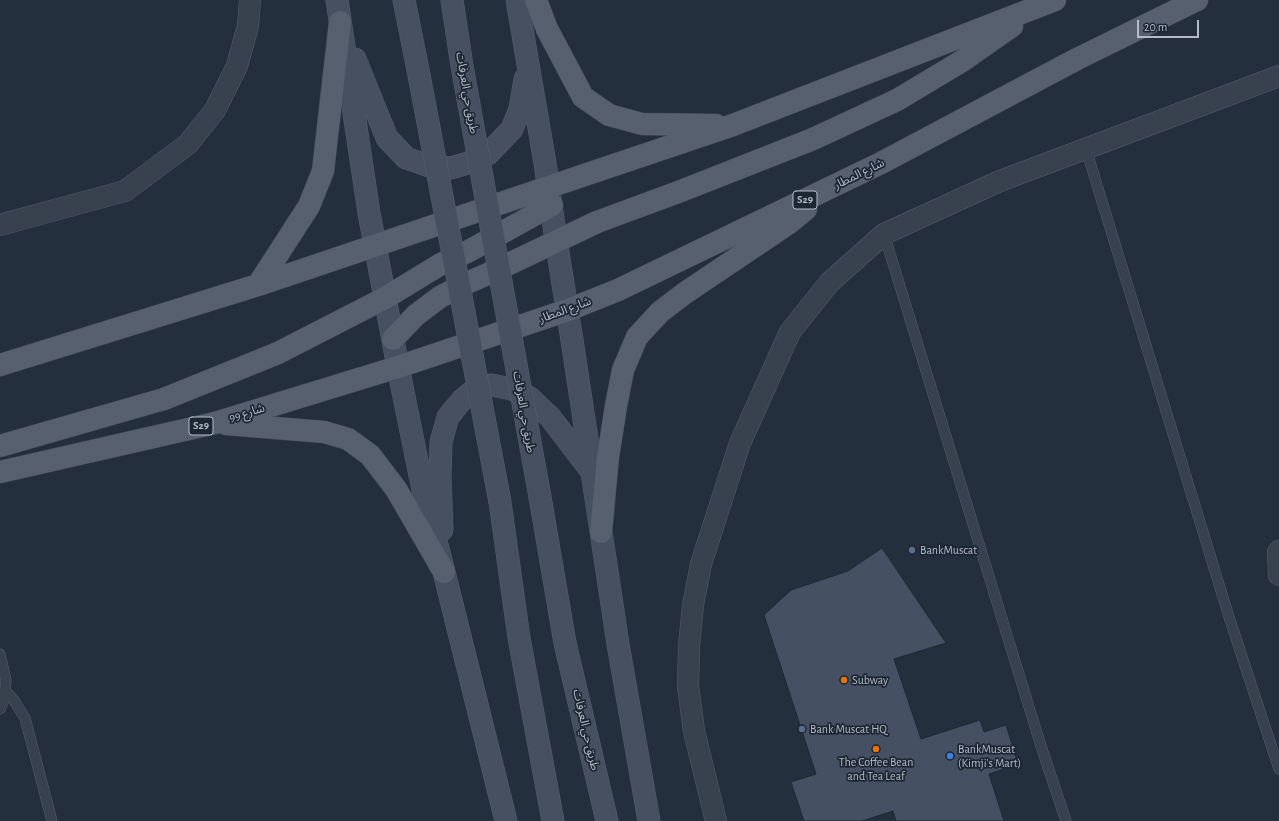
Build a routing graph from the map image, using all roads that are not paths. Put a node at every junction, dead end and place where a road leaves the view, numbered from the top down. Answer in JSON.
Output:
{"nodes":[{"id":1,"x":250,"y":0,"type":"edge"},
{"id":2,"x":337,"y":0,"type":"edge"},
{"id":3,"x":404,"y":0,"type":"edge"},
{"id":4,"x":452,"y":0,"type":"edge"},
{"id":5,"x":517,"y":0,"type":"edge"},
{"id":6,"x":536,"y":0,"type":"edge"},
{"id":7,"x":1197,"y":0,"type":"edge"},
{"id":8,"x":1049,"y":3,"type":"edge"},
{"id":9,"x":340,"y":22,"type":"junction"},
{"id":10,"x":528,"y":62,"type":"junction"},
{"id":11,"x":1279,"y":76,"type":"edge"},
{"id":12,"x":733,"y":125,"type":"junction"},
{"id":13,"x":1086,"y":149,"type":"junction"},
{"id":14,"x":832,"y":186,"type":"junction"},
{"id":15,"x":551,"y":196,"type":"junction"},
{"id":16,"x":0,"y":224,"type":"edge"},
{"id":17,"x":884,"y":234,"type":"junction"},
{"id":18,"x":556,"y":240,"type":"junction"},
{"id":19,"x":375,"y":246,"type":"junction"},
{"id":20,"x":258,"y":285,"type":"junction"},
{"id":21,"x":385,"y":298,"type":"junction"},
{"id":22,"x":568,"y":310,"type":"junction"},
{"id":23,"x":393,"y":339,"type":"junction"},
{"id":24,"x":0,"y":365,"type":"edge"},
{"id":25,"x":398,"y":367,"type":"junction"},
{"id":26,"x":215,"y":423,"type":"junction"},
{"id":27,"x":0,"y":446,"type":"edge"},
{"id":28,"x":0,"y":472,"type":"edge"},
{"id":29,"x":592,"y":473,"type":"junction"},
{"id":30,"x":601,"y":532,"type":"junction"},
{"id":31,"x":1279,"y":551,"type":"edge"},
{"id":32,"x":444,"y":572,"type":"junction"},
{"id":33,"x":1279,"y":575,"type":"edge"},
{"id":34,"x":0,"y":654,"type":"edge"},
{"id":35,"x":6,"y":691,"type":"junction"},
{"id":36,"x":0,"y":709,"type":"edge"},
{"id":37,"x":1279,"y":769,"type":"edge"},
{"id":38,"x":52,"y":821,"type":"edge"},
{"id":39,"x":506,"y":821,"type":"edge"},
{"id":40,"x":553,"y":821,"type":"edge"},
{"id":41,"x":607,"y":821,"type":"edge"},
{"id":42,"x":649,"y":821,"type":"edge"},
{"id":43,"x":716,"y":821,"type":"edge"},
{"id":44,"x":1066,"y":821,"type":"edge"}],
"edges":[{"from":1,"to":16,"type":"street"},
{"from":2,"to":9,"type":"main road"},
{"from":3,"to":40,"type":"main road","bridge":true},
{"from":4,"to":41,"type":"main road","name":"طريق حي العرفات","bridge":true},
{"from":5,"to":10,"type":"main road"},
{"from":6,"to":12,"type":"main road"},
{"from":7,"to":14,"type":"main road","name":"شارع المطار","number":"S29"},
{"from":8,"to":12,"type":"main road"},
{"from":8,"to":18,"type":"main road"},
{"from":9,"to":10,"type":"main road"},
{"from":9,"to":19,"type":"main road"},
{"from":9,"to":20,"type":"main road"},
{"from":10,"to":15,"type":"main road"},
{"from":11,"to":13,"type":"street"},
{"from":12,"to":15,"type":"main road"},
{"from":13,"to":17,"type":"street"},
{"from":13,"to":37,"type":"lane"},
{"from":14,"to":22,"type":"main road","name":"شارع المطار","number":"S29"},
{"from":14,"to":30,"type":"main road"},
{"from":15,"to":18,"type":"main road"},
{"from":15,"to":19,"type":"main road"},
{"from":15,"to":21,"type":"main road"},
{"from":17,"to":43,"type":"street"},
{"from":17,"to":44,"type":"lane"},
{"from":18,"to":22,"type":"main road"},
{"from":18,"to":23,"type":"main road"},
{"from":19,"to":20,"type":"main road"},
{"from":19,"to":21,"type":"main road"},
{"from":20,"to":24,"type":"main road"},
{"from":21,"to":23,"type":"main road"},
{"from":21,"to":27,"type":"main road"},
{"from":22,"to":25,"type":"main road","name":"شارع المطار","number":"S29"},
{"from":22,"to":29,"type":"main road"},
{"from":23,"to":25,"type":"main road"},
{"from":25,"to":26,"type":"main road","name":"99 شارع","number":"S29"},
{"from":25,"to":32,"type":"main road"},
{"from":26,"to":28,"type":"main road","name":"99 شارع","number":"S29"},
{"from":26,"to":32,"type":"main road"},
{"from":29,"to":30,"type":"main road"},
{"from":29,"to":32,"type":"main road"},
{"from":30,"to":42,"type":"main road"},
{"from":31,"to":33,"type":"street"},
{"from":32,"to":39,"type":"main road"},
{"from":34,"to":35,"type":"lane"},
{"from":35,"to":36,"type":"lane"},
{"from":35,"to":38,"type":"lane"}]}
